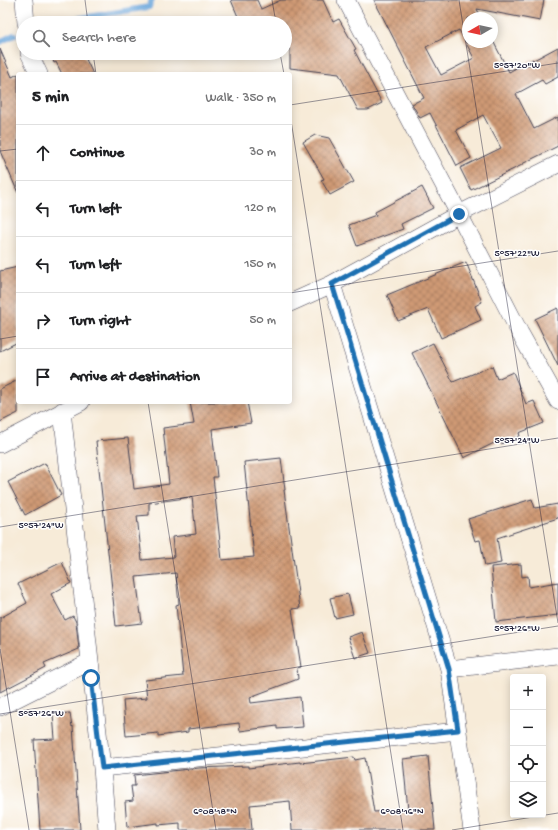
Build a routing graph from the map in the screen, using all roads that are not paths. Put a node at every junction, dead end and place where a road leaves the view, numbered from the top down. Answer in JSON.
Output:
{"nodes":[{"id":1,"x":24,"y":0,"type":"edge"},
{"id":2,"x":346,"y":0,"type":"edge"},
{"id":3,"x":25,"y":16,"type":"edge"},
{"id":4,"x":32,"y":60,"type":"edge"},
{"id":5,"x":38,"y":72,"type":"edge"},
{"id":6,"x":558,"y":164,"type":"edge"},
{"id":7,"x":459,"y":214,"type":"junction"},
{"id":8,"x":332,"y":284,"type":"junction"},
{"id":9,"x":292,"y":302,"type":"edge"},
{"id":10,"x":558,"y":401,"type":"edge"},
{"id":11,"x":77,"y":404,"type":"edge"},
{"id":12,"x":62,"y":411,"type":"junction"},
{"id":13,"x":0,"y":444,"type":"edge"},
{"id":14,"x":558,"y":656,"type":"edge"},
{"id":15,"x":89,"y":662,"type":"junction"},
{"id":16,"x":449,"y":669,"type":"junction"},
{"id":17,"x":0,"y":707,"type":"edge"},
{"id":18,"x":458,"y":730,"type":"junction"},
{"id":19,"x":102,"y":768,"type":"junction"},
{"id":20,"x":107,"y":830,"type":"edge"},
{"id":21,"x":472,"y":830,"type":"edge"}],
"edges":[{"from":1,"to":3,"type":"street"},
{"from":2,"to":7,"type":"street"},
{"from":4,"to":5,"type":"street"},
{"from":6,"to":7,"type":"street"},
{"from":7,"to":8,"type":"street"},
{"from":7,"to":10,"type":"street"},
{"from":8,"to":9,"type":"street"},
{"from":8,"to":16,"type":"street"},
{"from":11,"to":12,"type":"street"},
{"from":12,"to":13,"type":"street"},
{"from":12,"to":15,"type":"street"},
{"from":14,"to":16,"type":"street"},
{"from":15,"to":17,"type":"street"},
{"from":15,"to":19,"type":"street"},
{"from":16,"to":18,"type":"street"},
{"from":18,"to":19,"type":"street"},
{"from":18,"to":21,"type":"street"},
{"from":19,"to":20,"type":"street"}]}
